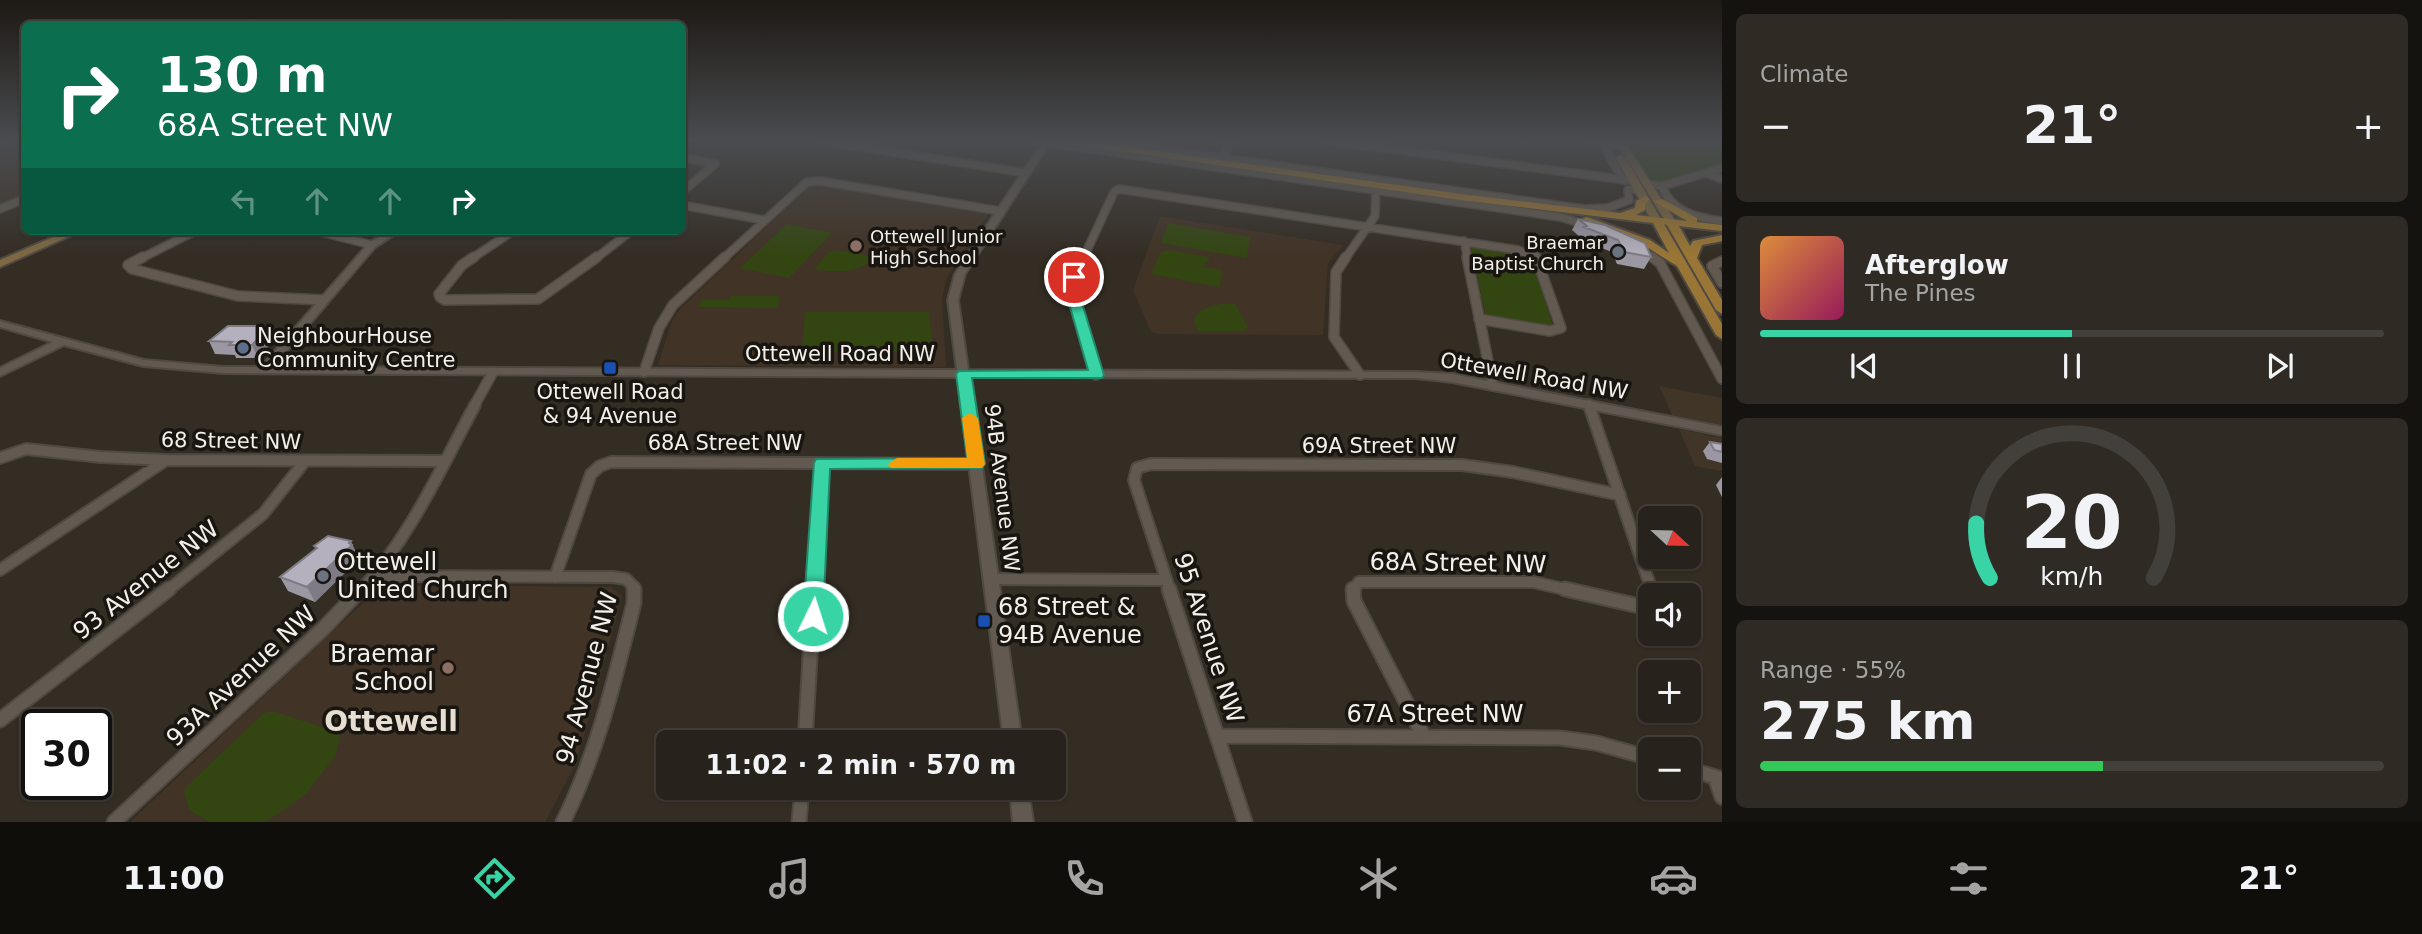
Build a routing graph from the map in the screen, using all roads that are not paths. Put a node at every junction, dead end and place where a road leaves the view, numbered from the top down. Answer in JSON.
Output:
{"nodes":[{"id":1,"x":1022,"y":179,"type":"edge"},
{"id":2,"x":1316,"y":179,"type":"edge"},
{"id":3,"x":1329,"y":179,"type":"edge"},
{"id":4,"x":1367,"y":179,"type":"edge"},
{"id":5,"x":1618,"y":179,"type":"edge"},
{"id":6,"x":1636,"y":179,"type":"edge"},
{"id":7,"x":1684,"y":179,"type":"edge"},
{"id":8,"x":1623,"y":180,"type":"joint"},
{"id":9,"x":1662,"y":186,"type":"junction"},
{"id":10,"x":1376,"y":188,"type":"junction"},
{"id":11,"x":1641,"y":188,"type":"junction"},
{"id":12,"x":1461,"y":197,"type":"junction"},
{"id":13,"x":21,"y":200,"type":"edge"},
{"id":14,"x":1658,"y":201,"type":"junction"},
{"id":15,"x":686,"y":206,"type":"edge"},
{"id":16,"x":0,"y":209,"type":"edge"},
{"id":17,"x":1000,"y":211,"type":"junction"},
{"id":18,"x":1558,"y":214,"type":"junction"},
{"id":19,"x":1610,"y":215,"type":"junction"},
{"id":20,"x":1571,"y":216,"type":"junction"},
{"id":21,"x":764,"y":220,"type":"junction"},
{"id":22,"x":1722,"y":221,"type":"edge"},
{"id":23,"x":1665,"y":225,"type":"junction"},
{"id":24,"x":1369,"y":226,"type":"junction"},
{"id":25,"x":1722,"y":227,"type":"edge"},
{"id":26,"x":55,"y":235,"type":"edge"},
{"id":27,"x":66,"y":235,"type":"edge"},
{"id":28,"x":187,"y":235,"type":"edge"},
{"id":29,"x":333,"y":235,"type":"edge"},
{"id":30,"x":388,"y":235,"type":"edge"},
{"id":31,"x":507,"y":235,"type":"edge"},
{"id":32,"x":626,"y":235,"type":"edge"},
{"id":33,"x":1722,"y":237,"type":"edge"},
{"id":34,"x":1464,"y":241,"type":"junction"},
{"id":35,"x":372,"y":245,"type":"junction"},
{"id":36,"x":0,"y":261,"type":"edge"},
{"id":37,"x":1722,"y":261,"type":"edge"},
{"id":38,"x":1687,"y":265,"type":"junction"},
{"id":39,"x":1664,"y":270,"type":"junction"},
{"id":40,"x":1708,"y":272,"type":"junction"},
{"id":41,"x":1720,"y":281,"type":"edge"},
{"id":42,"x":324,"y":300,"type":"junction"},
{"id":43,"x":1722,"y":310,"type":"edge"},
{"id":44,"x":1479,"y":319,"type":"junction"},
{"id":45,"x":0,"y":324,"type":"edge"},
{"id":46,"x":1722,"y":335,"type":"edge"},
{"id":47,"x":61,"y":342,"type":"junction"},
{"id":48,"x":263,"y":370,"type":"junction"},
{"id":49,"x":493,"y":372,"type":"junction"},
{"id":50,"x":644,"y":372,"type":"junction"},
{"id":51,"x":0,"y":373,"type":"edge"},
{"id":52,"x":964,"y":374,"type":"junction"},
{"id":53,"x":1097,"y":375,"type":"junction"},
{"id":54,"x":1360,"y":375,"type":"junction"},
{"id":55,"x":1722,"y":379,"type":"edge"},
{"id":56,"x":1493,"y":386,"type":"junction"},
{"id":57,"x":1589,"y":405,"type":"junction"},
{"id":58,"x":1722,"y":431,"type":"edge"},
{"id":59,"x":0,"y":458,"type":"edge"},
{"id":60,"x":166,"y":460,"type":"junction"},
{"id":61,"x":305,"y":461,"type":"junction"},
{"id":62,"x":445,"y":461,"type":"junction"},
{"id":63,"x":822,"y":463,"type":"junction"},
{"id":64,"x":976,"y":464,"type":"junction"},
{"id":65,"x":1137,"y":468,"type":"joint"},
{"id":66,"x":1619,"y":495,"type":"junction"},
{"id":67,"x":0,"y":570,"type":"edge"},
{"id":68,"x":374,"y":576,"type":"junction"},
{"id":69,"x":555,"y":577,"type":"junction"},
{"id":70,"x":991,"y":579,"type":"junction"},
{"id":71,"x":1166,"y":580,"type":"junction"},
{"id":72,"x":1645,"y":583,"type":"edge"},
{"id":73,"x":1638,"y":606,"type":"edge"},
{"id":74,"x":0,"y":720,"type":"edge"},
{"id":75,"x":806,"y":730,"type":"edge"},
{"id":76,"x":1011,"y":730,"type":"edge"},
{"id":77,"x":1217,"y":736,"type":"junction"},
{"id":78,"x":1424,"y":737,"type":"junction"},
{"id":79,"x":1638,"y":755,"type":"edge"},
{"id":80,"x":1701,"y":773,"type":"edge"},
{"id":81,"x":1719,"y":778,"type":"edge"},
{"id":82,"x":1722,"y":797,"type":"edge"},
{"id":83,"x":801,"y":800,"type":"edge"},
{"id":84,"x":1020,"y":800,"type":"edge"},
{"id":85,"x":114,"y":822,"type":"edge"},
{"id":86,"x":563,"y":822,"type":"edge"},
{"id":87,"x":799,"y":822,"type":"edge"},
{"id":88,"x":1023,"y":822,"type":"edge"},
{"id":89,"x":1245,"y":822,"type":"edge"}],
"edges":[{"from":1,"to":17,"type":"street","name":"94B Avenue NW"},
{"from":2,"to":10,"type":"street"},
{"from":3,"to":10,"type":"main road"},
{"from":4,"to":11,"type":"street"},
{"from":5,"to":8,"type":"street"},
{"from":6,"to":11,"type":"main road"},
{"from":7,"to":9,"type":"street"},
{"from":8,"to":11,"type":"street"},
{"from":9,"to":11,"type":"street"},
{"from":9,"to":22,"type":"street"},
{"from":10,"to":12,"type":"main road"},
{"from":10,"to":24,"type":"street"},
{"from":10,"to":39,"type":"street"},
{"from":11,"to":14,"type":"main road"},
{"from":11,"to":19,"type":"main road"},
{"from":11,"to":23,"type":"main road"},
{"from":12,"to":18,"type":"main road"},
{"from":12,"to":19,"type":"main road"},
{"from":13,"to":16,"type":"street"},
{"from":14,"to":23,"type":"main road"},
{"from":14,"to":25,"type":"main road"},
{"from":15,"to":21,"type":"street"},
{"from":17,"to":21,"type":"street"},
{"from":17,"to":52,"type":"street","name":"94B Avenue NW"},
{"from":18,"to":20,"type":"main road"},
{"from":18,"to":23,"type":"main road"},
{"from":19,"to":23,"type":"main road"},
{"from":20,"to":23,"type":"main road"},
{"from":20,"to":38,"type":"main road"},
{"from":21,"to":50,"type":"street"},
{"from":23,"to":25,"type":"main road"},
{"from":23,"to":33,"type":"main road"},
{"from":23,"to":38,"type":"main road"},
{"from":24,"to":34,"type":"street"},
{"from":24,"to":53,"type":"street"},
{"from":24,"to":54,"type":"street"},
{"from":26,"to":36,"type":"main road"},
{"from":27,"to":36,"type":"main road"},
{"from":28,"to":42,"type":"street"},
{"from":29,"to":35,"type":"street"},
{"from":30,"to":35,"type":"street"},
{"from":31,"to":32,"type":"street"},
{"from":33,"to":38,"type":"main road"},
{"from":34,"to":44,"type":"street"},
{"from":34,"to":44,"type":"street"},
{"from":35,"to":42,"type":"street"},
{"from":37,"to":40,"type":"street"},
{"from":38,"to":39,"type":"street"},
{"from":38,"to":40,"type":"main road"},
{"from":38,"to":46,"type":"main road"},
{"from":39,"to":55,"type":"street"},
{"from":40,"to":41,"type":"street"},
{"from":40,"to":43,"type":"main road"},
{"from":42,"to":48,"type":"street"},
{"from":44,"to":56,"type":"street"},
{"from":45,"to":47,"type":"street","name":"Ottewell Road NW"},
{"from":47,"to":48,"type":"street","name":"Ottewell Road NW"},
{"from":47,"to":51,"type":"street"},
{"from":48,"to":49,"type":"street","name":"Ottewell Road NW"},
{"from":49,"to":50,"type":"street","name":"Ottewell Road NW"},
{"from":49,"to":62,"type":"street","name":"93A Avenue NW"},
{"from":50,"to":52,"type":"street","name":"Ottewell Road NW"},
{"from":52,"to":53,"type":"street","name":"Ottewell Road NW"},
{"from":52,"to":64,"type":"street","name":"94B Avenue NW"},
{"from":53,"to":54,"type":"street","name":"Ottewell Road NW"},
{"from":54,"to":56,"type":"street","name":"Ottewell Road NW"},
{"from":56,"to":57,"type":"street","name":"Ottewell Road NW"},
{"from":57,"to":58,"type":"street","name":"Ottewell Road NW"},
{"from":57,"to":66,"type":"street"},
{"from":59,"to":60,"type":"street","name":"68 Street NW"},
{"from":60,"to":61,"type":"street","name":"68 Street NW"},
{"from":60,"to":67,"type":"street"},
{"from":61,"to":62,"type":"street","name":"68 Street NW"},
{"from":61,"to":74,"type":"street","name":"93 Avenue NW"},
{"from":62,"to":68,"type":"street","name":"93A Avenue NW"},
{"from":63,"to":64,"type":"street","name":"68A Street NW"},
{"from":63,"to":69,"type":"street","name":"68A Street NW"},
{"from":63,"to":75,"type":"street"},
{"from":64,"to":70,"type":"street","name":"94B Avenue NW"},
{"from":65,"to":66,"type":"street","name":"69A Street NW"},
{"from":65,"to":71,"type":"street","name":"95 Avenue NW"},
{"from":66,"to":72,"type":"street"},
{"from":68,"to":69,"type":"street"},
{"from":68,"to":85,"type":"street","name":"93A Avenue NW"},
{"from":69,"to":86,"type":"street","name":"94 Avenue NW"},
{"from":70,"to":71,"type":"street"},
{"from":70,"to":76,"type":"street","name":"94B Avenue NW"},
{"from":71,"to":77,"type":"street","name":"95 Avenue NW"},
{"from":73,"to":78,"type":"street","name":"68A Street NW"},
{"from":77,"to":78,"type":"street","name":"67A Street NW"},
{"from":77,"to":89,"type":"street","name":"95 Avenue NW"},
{"from":78,"to":79,"type":"street","name":"67A Street NW"},
{"from":80,"to":81,"type":"street"},
{"from":81,"to":82,"type":"street"},
{"from":83,"to":87,"type":"street"},
{"from":84,"to":88,"type":"street"}]}
